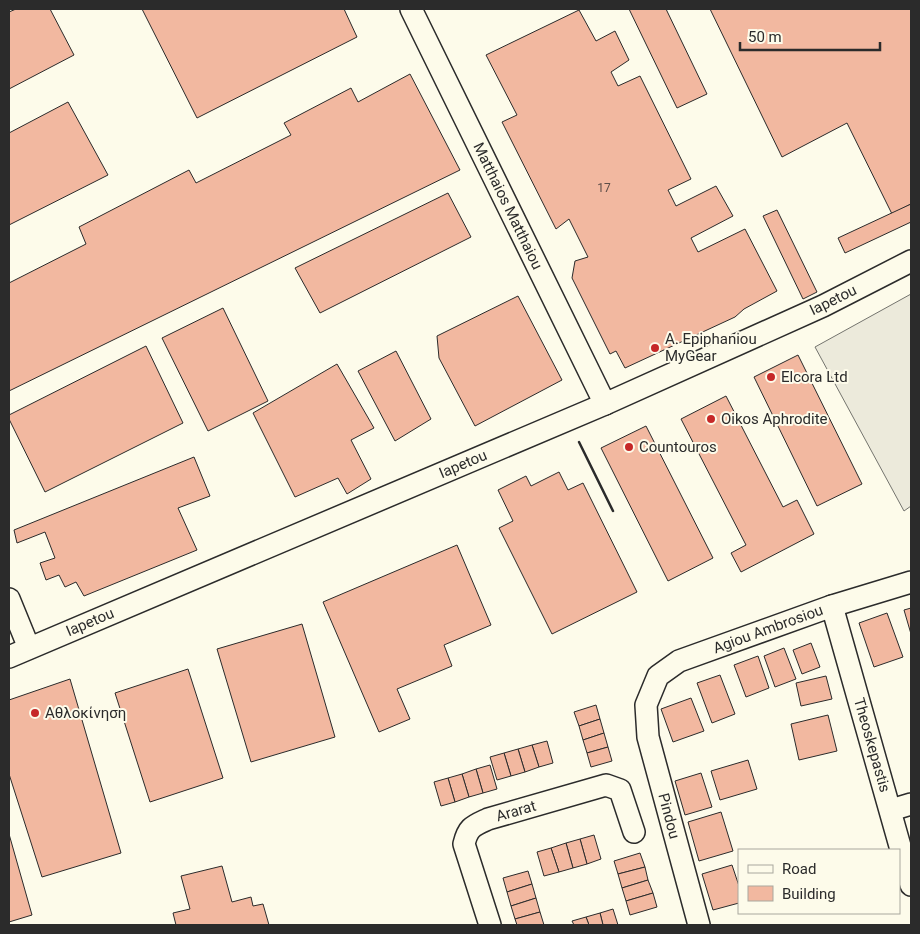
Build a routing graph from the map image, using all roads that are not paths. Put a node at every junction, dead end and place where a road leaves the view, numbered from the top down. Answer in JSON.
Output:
{"nodes":[{"id":1,"x":411,"y":9,"type":"edge"},
{"id":2,"x":911,"y":261,"type":"edge"},
{"id":3,"x":605,"y":404,"type":"junction"},
{"id":4,"x":911,"y":582,"type":"edge"},
{"id":5,"x":9,"y":598,"type":"edge"},
{"id":6,"x":832,"y":606,"type":"junction"},
{"id":7,"x":29,"y":648,"type":"junction"},
{"id":8,"x":9,"y":657,"type":"edge"},
{"id":9,"x":646,"y":705,"type":"joint"},
{"id":10,"x":911,"y":804,"type":"edge"},
{"id":11,"x":891,"y":810,"type":"junction"},
{"id":12,"x":634,"y":832,"type":"dead end"},
{"id":13,"x":911,"y":885,"type":"edge"},
{"id":14,"x":490,"y":925,"type":"edge"},
{"id":15,"x":699,"y":925,"type":"edge"}],
"edges":[{"from":1,"to":3,"type":"street","name":"Matthaios Matthaiou"},
{"from":2,"to":3,"type":"street","name":"Iapetou"},
{"from":3,"to":7,"type":"street","name":"Iapetou"},
{"from":4,"to":6,"type":"street","name":"Agiou Ambrosiou"},
{"from":5,"to":7,"type":"street"},
{"from":6,"to":9,"type":"street","name":"Agiou Ambrosiou"},
{"from":6,"to":11,"type":"street","name":"Theoskepastis"},
{"from":7,"to":8,"type":"street","name":"Iapetou"},
{"from":9,"to":15,"type":"street","name":"Pindou"},
{"from":10,"to":11,"type":"street"},
{"from":11,"to":13,"type":"street","name":"Theoskepastis"},
{"from":12,"to":14,"type":"street","name":"Ararat"}]}
